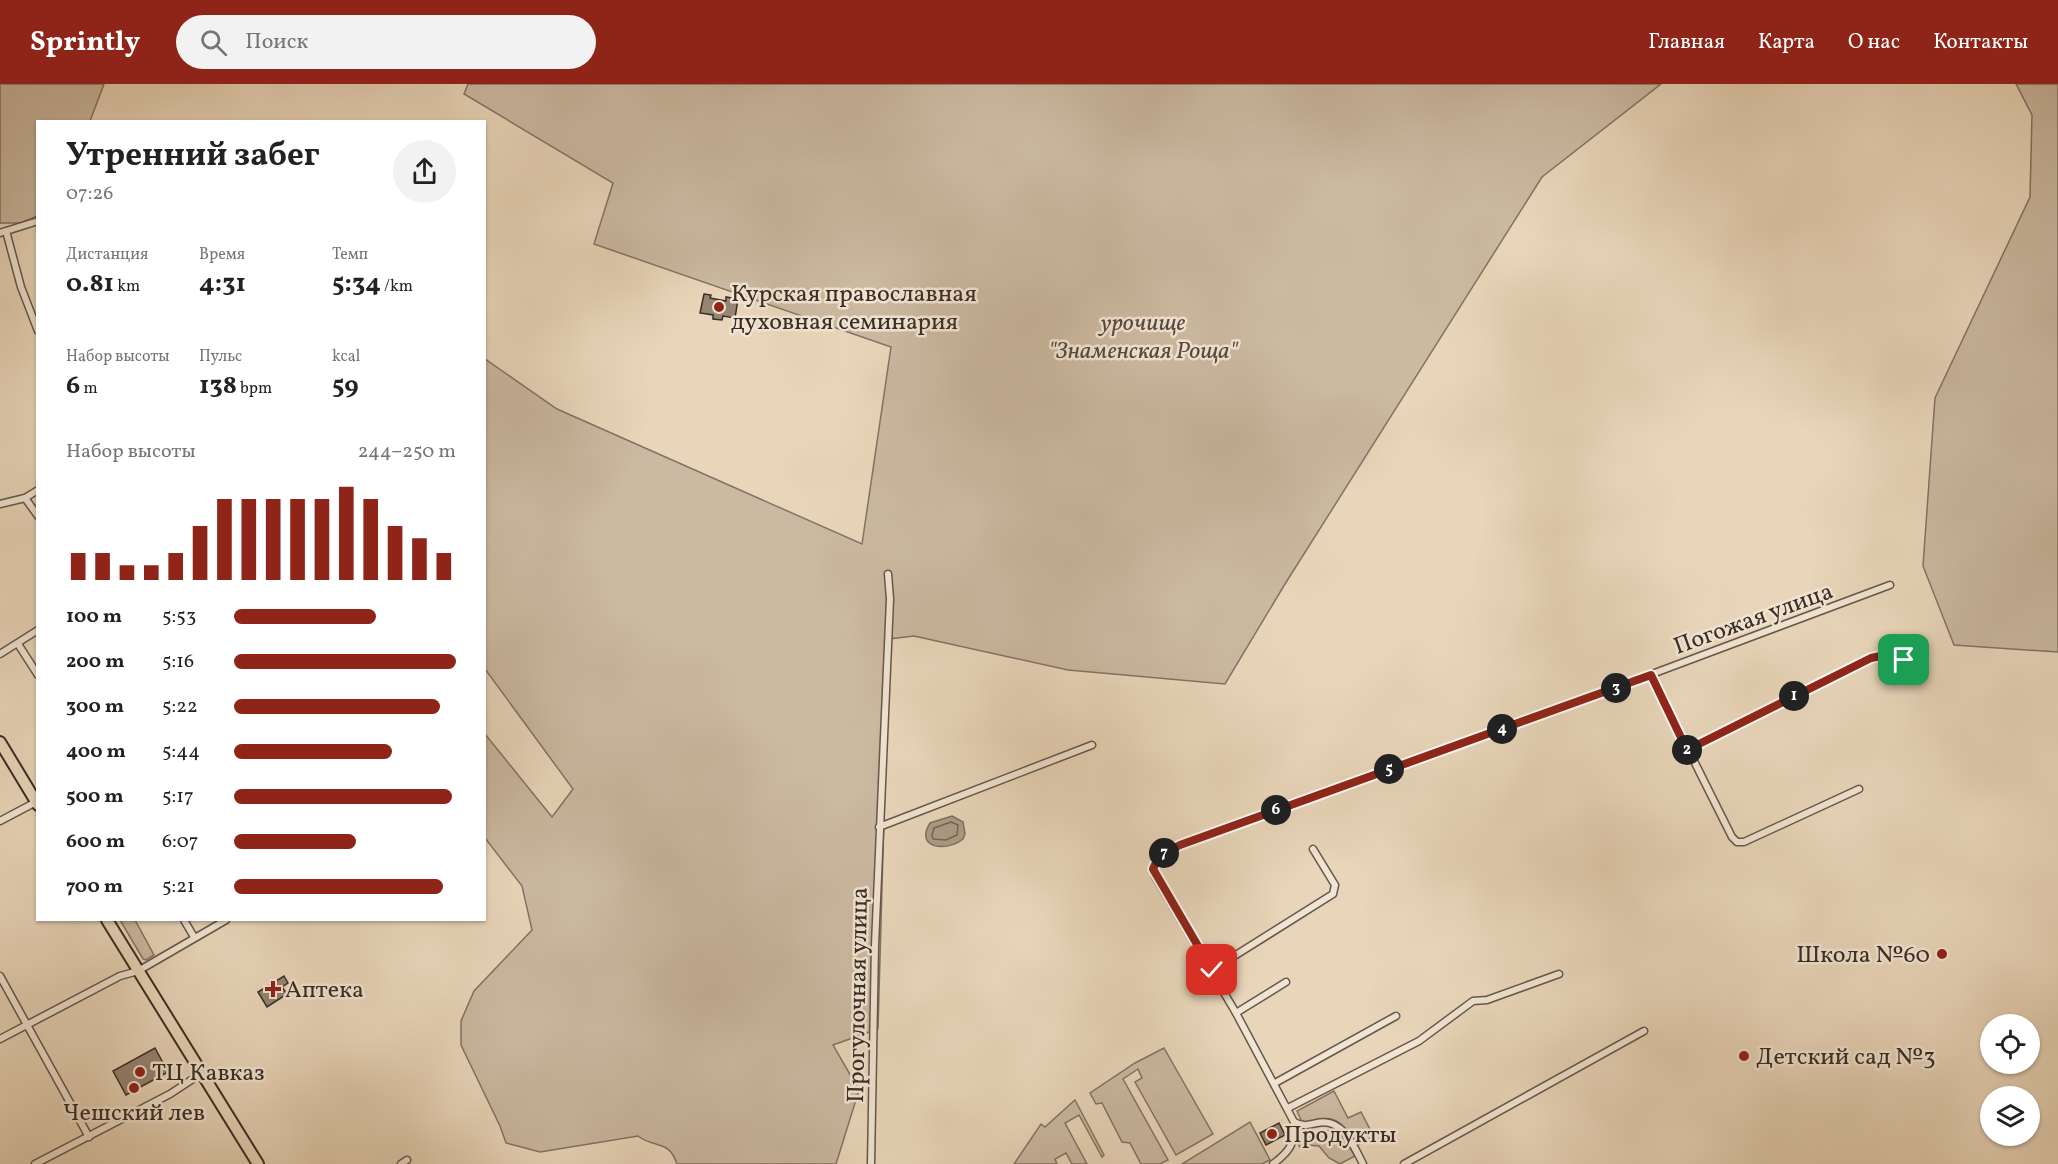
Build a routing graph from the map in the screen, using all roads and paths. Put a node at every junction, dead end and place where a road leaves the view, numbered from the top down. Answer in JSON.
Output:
{"nodes":[{"id":1,"x":36,"y":222,"type":"edge"},
{"id":2,"x":3,"y":232,"type":"edge"},
{"id":3,"x":36,"y":326,"type":"edge"},
{"id":4,"x":36,"y":491,"type":"edge"},
{"id":5,"x":24,"y":498,"type":"junction"},
{"id":6,"x":0,"y":504,"type":"edge"},
{"id":7,"x":36,"y":513,"type":"edge"},
{"id":8,"x":888,"y":574,"type":"dead end"},
{"id":9,"x":1890,"y":585,"type":"dead end"},
{"id":10,"x":36,"y":631,"type":"edge"},
{"id":11,"x":18,"y":644,"type":"junction"},
{"id":12,"x":0,"y":654,"type":"edge"},
{"id":13,"x":1904,"y":660,"type":"dead end"},
{"id":14,"x":36,"y":672,"type":"edge"},
{"id":15,"x":1651,"y":675,"type":"junction"},
{"id":16,"x":0,"y":742,"type":"edge"},
{"id":17,"x":1092,"y":745,"type":"dead end"},
{"id":18,"x":1687,"y":750,"type":"junction"},
{"id":19,"x":1859,"y":789,"type":"dead end"},
{"id":20,"x":36,"y":801,"type":"edge"},
{"id":21,"x":36,"y":803,"type":"edge"},
{"id":22,"x":0,"y":821,"type":"edge"},
{"id":23,"x":879,"y":827,"type":"junction"},
{"id":24,"x":1313,"y":849,"type":"dead end"},
{"id":25,"x":108,"y":921,"type":"edge"},
{"id":26,"x":185,"y":921,"type":"edge"},
{"id":27,"x":224,"y":921,"type":"edge"},
{"id":28,"x":194,"y":937,"type":"junction"},
{"id":29,"x":1212,"y":970,"type":"junction"},
{"id":30,"x":138,"y":971,"type":"junction"},
{"id":31,"x":1559,"y":974,"type":"dead end"},
{"id":32,"x":0,"y":976,"type":"edge"},
{"id":33,"x":1286,"y":982,"type":"dead end"},
{"id":34,"x":1236,"y":1013,"type":"junction"},
{"id":35,"x":1396,"y":1016,"type":"dead end"},
{"id":36,"x":28,"y":1024,"type":"junction"},
{"id":37,"x":1644,"y":1031,"type":"dead end"},
{"id":38,"x":0,"y":1040,"type":"edge"},
{"id":39,"x":202,"y":1074,"type":"junction"},
{"id":40,"x":1275,"y":1083,"type":"junction"},
{"id":41,"x":1288,"y":1108,"type":"junction"},
{"id":42,"x":1294,"y":1122,"type":"junction"},
{"id":43,"x":89,"y":1137,"type":"junction"},
{"id":44,"x":35,"y":1164,"type":"edge"},
{"id":45,"x":258,"y":1164,"type":"edge"},
{"id":46,"x":871,"y":1164,"type":"edge"},
{"id":47,"x":1273,"y":1164,"type":"edge"},
{"id":48,"x":1363,"y":1164,"type":"edge"},
{"id":49,"x":1404,"y":1164,"type":"edge"}],
"edges":[{"from":1,"to":2,"type":"street"},
{"from":2,"to":3,"type":"street"},
{"from":4,"to":5,"type":"street"},
{"from":5,"to":6,"type":"street"},
{"from":5,"to":7,"type":"street"},
{"from":8,"to":23,"type":"street","name":"Прогулочная улица"},
{"from":9,"to":15,"type":"street","name":"Погожая улица"},
{"from":10,"to":11,"type":"street"},
{"from":11,"to":12,"type":"street"},
{"from":11,"to":14,"type":"street"},
{"from":13,"to":18,"type":"street"},
{"from":15,"to":18,"type":"street"},
{"from":15,"to":29,"type":"street","name":"Погожая улица"},
{"from":16,"to":20,"type":"main road"},
{"from":17,"to":23,"type":"street"},
{"from":18,"to":19,"type":"street"},
{"from":21,"to":22,"type":"street"},
{"from":23,"to":46,"type":"street","name":"Прогулочная улица"},
{"from":24,"to":29,"type":"street"},
{"from":25,"to":30,"type":"main road"},
{"from":26,"to":28,"type":"street"},
{"from":27,"to":28,"type":"street"},
{"from":28,"to":30,"type":"street"},
{"from":29,"to":34,"type":"street","name":"Погожая улица"},
{"from":30,"to":36,"type":"street"},
{"from":30,"to":39,"type":"main road"},
{"from":31,"to":41,"type":"street"},
{"from":32,"to":36,"type":"street"},
{"from":33,"to":34,"type":"street"},
{"from":34,"to":40,"type":"street","name":"Погожая улица"},
{"from":35,"to":40,"type":"street"},
{"from":36,"to":38,"type":"street"},
{"from":36,"to":43,"type":"street"},
{"from":37,"to":49,"type":"street"},
{"from":39,"to":43,"type":"street"},
{"from":39,"to":45,"type":"main road"},
{"from":40,"to":41,"type":"street","name":"Погожая улица"},
{"from":41,"to":42,"type":"street","name":"Погожая улица"},
{"from":42,"to":47,"type":"street","name":"Погожая улица"},
{"from":42,"to":48,"type":"street"},
{"from":43,"to":44,"type":"street"}]}
